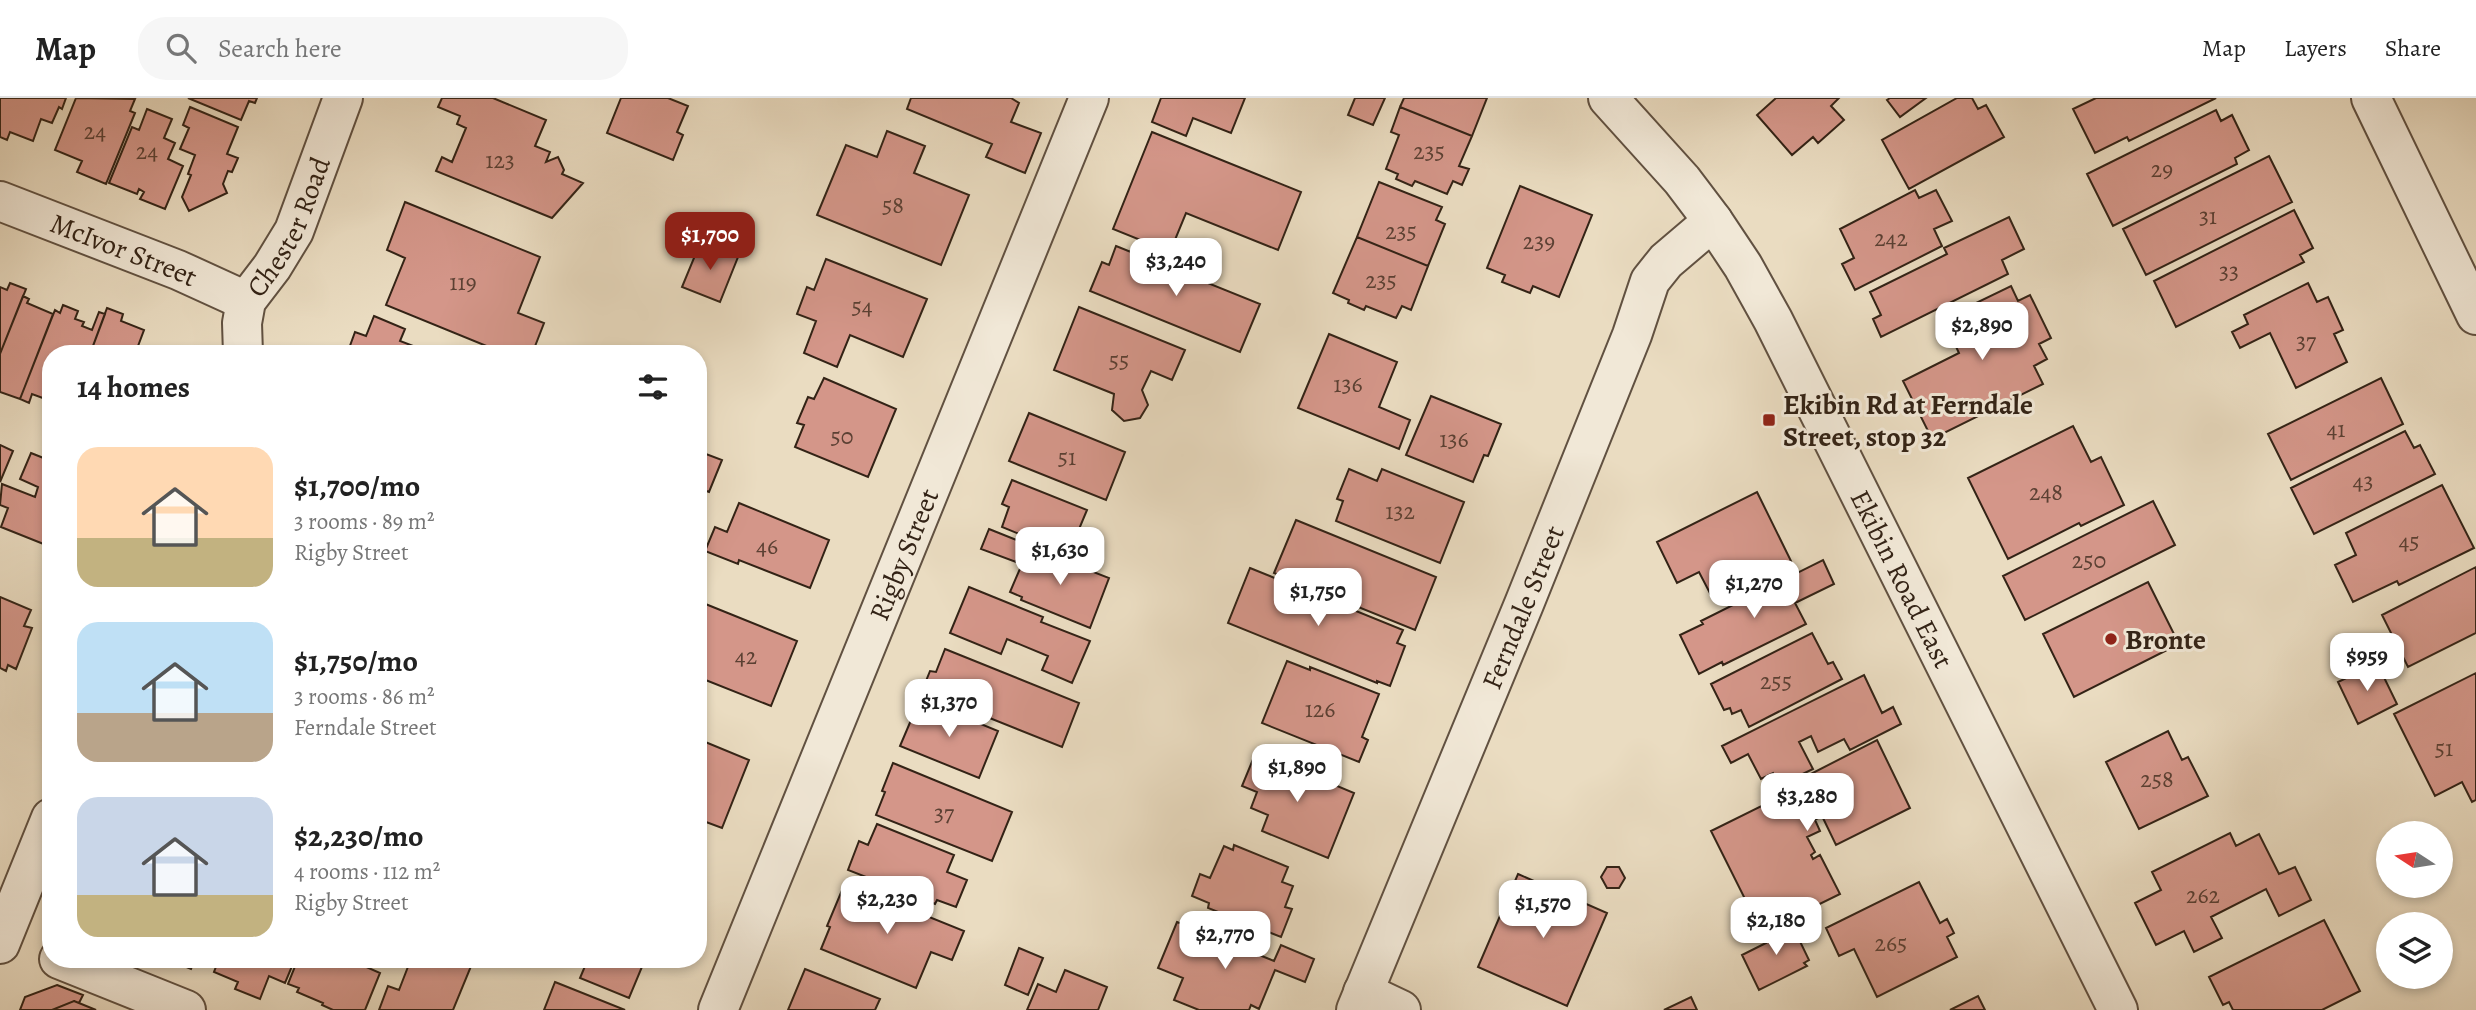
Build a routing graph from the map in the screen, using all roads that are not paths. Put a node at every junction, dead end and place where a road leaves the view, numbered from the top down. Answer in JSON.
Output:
{"nodes":[{"id":1,"x":343,"y":98,"type":"edge"},
{"id":2,"x":1089,"y":98,"type":"edge"},
{"id":3,"x":1608,"y":98,"type":"edge"},
{"id":4,"x":2371,"y":98,"type":"edge"},
{"id":5,"x":0,"y":201,"type":"edge"},
{"id":6,"x":1713,"y":221,"type":"junction"},
{"id":7,"x":246,"y":301,"type":"junction"},
{"id":8,"x":2476,"y":315,"type":"edge"},
{"id":9,"x":243,"y":345,"type":"edge"},
{"id":10,"x":42,"y":840,"type":"edge"},
{"id":11,"x":2,"y":940,"type":"edge"},
{"id":12,"x":42,"y":953,"type":"edge"},
{"id":13,"x":82,"y":968,"type":"edge"},
{"id":14,"x":1360,"y":1001,"type":"edge"},
{"id":15,"x":186,"y":1010,"type":"edge"},
{"id":16,"x":718,"y":1010,"type":"edge"},
{"id":17,"x":1401,"y":1010,"type":"edge"},
{"id":18,"x":2118,"y":1010,"type":"edge"}],
"edges":[{"from":1,"to":7,"type":"street","name":"Chester Road"},
{"from":2,"to":16,"type":"street","name":"Rigby Street"},
{"from":3,"to":6,"type":"street","name":"Ekibin Road East"},
{"from":4,"to":8,"type":"street"},
{"from":5,"to":7,"type":"street","name":"McIvor Street"},
{"from":6,"to":14,"type":"street","name":"Ferndale Street"},
{"from":6,"to":18,"type":"street","name":"Ekibin Road East"},
{"from":7,"to":9,"type":"street","name":"Chester Road"},
{"from":10,"to":11,"type":"street"},
{"from":11,"to":12,"type":"street"},
{"from":13,"to":15,"type":"street"},
{"from":14,"to":17,"type":"street"}]}
